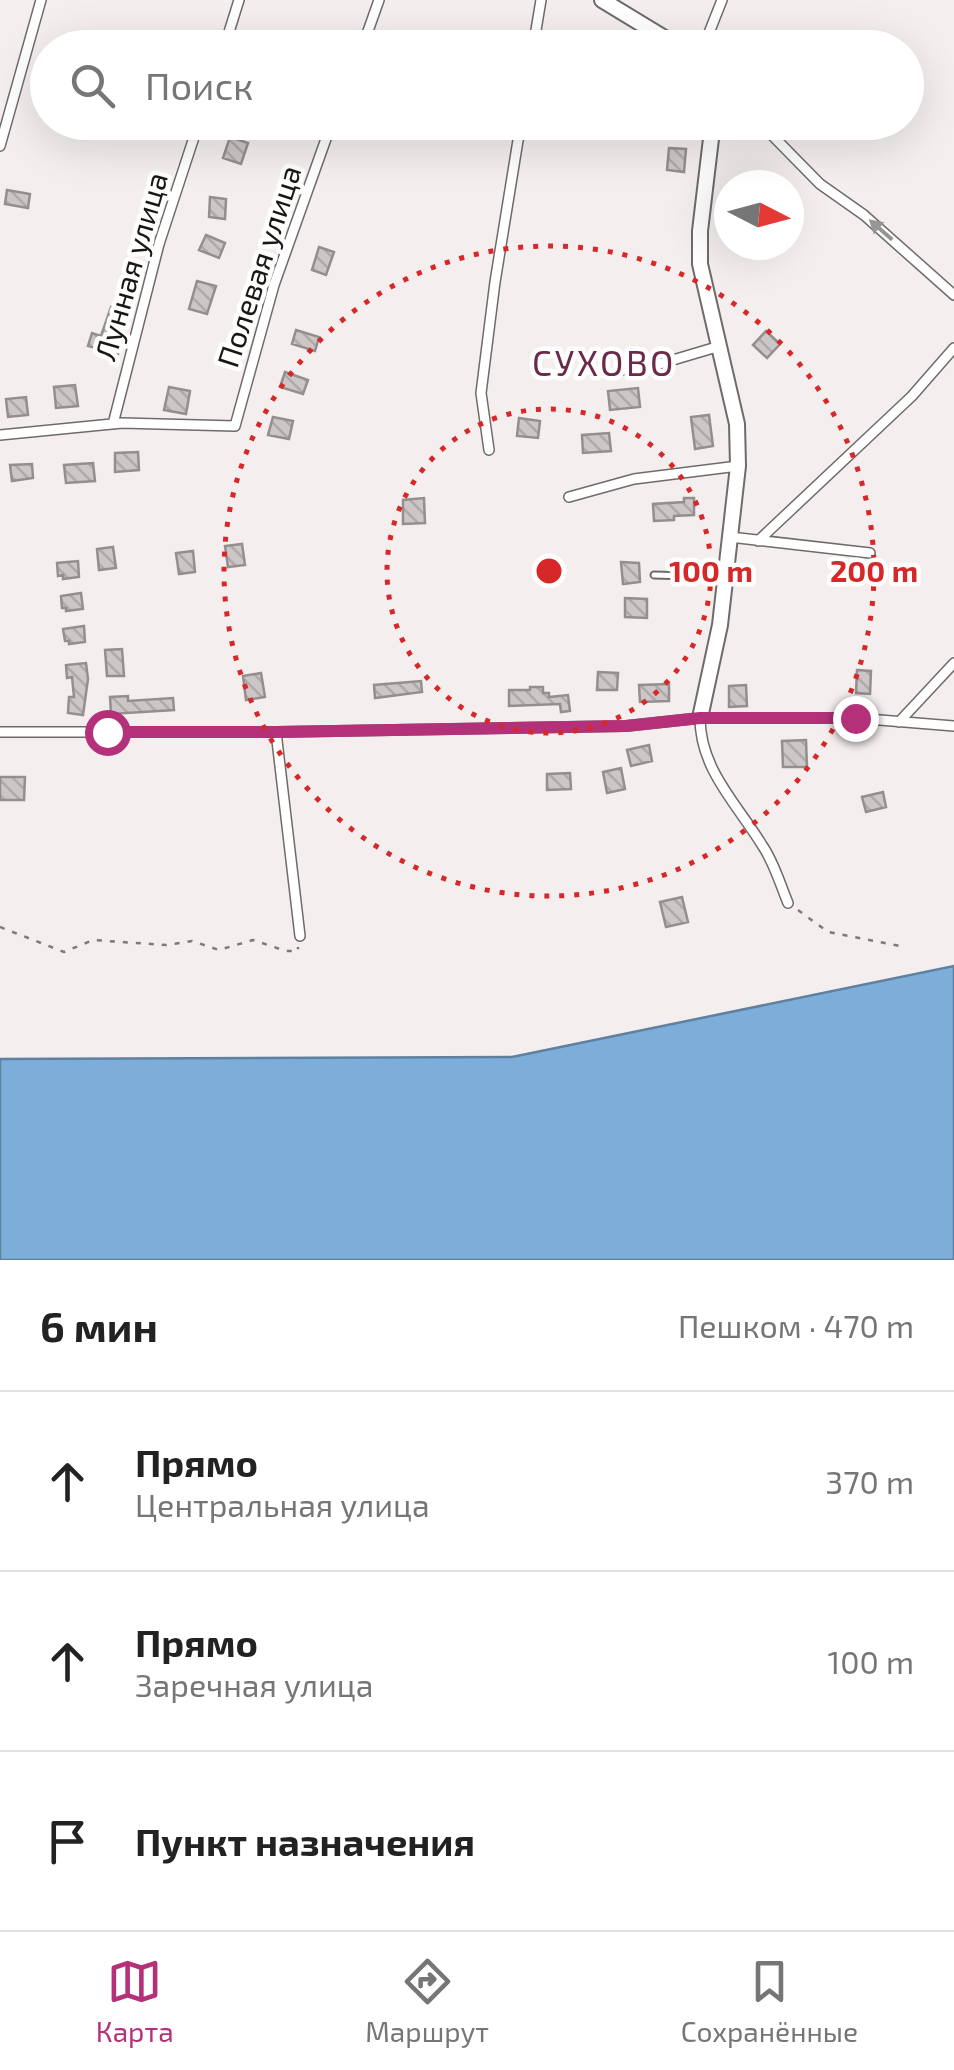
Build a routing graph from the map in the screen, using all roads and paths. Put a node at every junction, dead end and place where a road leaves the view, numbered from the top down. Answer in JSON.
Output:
{"nodes":[{"id":1,"x":41,"y":0,"type":"edge"},
{"id":2,"x":239,"y":0,"type":"edge"},
{"id":3,"x":379,"y":0,"type":"edge"},
{"id":4,"x":541,"y":0,"type":"edge"},
{"id":5,"x":602,"y":0,"type":"edge"},
{"id":6,"x":722,"y":0,"type":"edge"},
{"id":7,"x":33,"y":30,"type":"edge"},
{"id":8,"x":230,"y":30,"type":"edge"},
{"id":9,"x":368,"y":30,"type":"edge"},
{"id":10,"x":537,"y":30,"type":"edge"},
{"id":11,"x":651,"y":30,"type":"edge"},
{"id":12,"x":710,"y":30,"type":"edge"},
{"id":13,"x":30,"y":39,"type":"edge"},
{"id":14,"x":193,"y":140,"type":"edge"},
{"id":15,"x":326,"y":140,"type":"edge"},
{"id":16,"x":518,"y":140,"type":"edge"},
{"id":17,"x":711,"y":140,"type":"edge"},
{"id":18,"x":776,"y":140,"type":"edge"},
{"id":19,"x":0,"y":146,"type":"edge"},
{"id":20,"x":954,"y":295,"type":"edge"},
{"id":21,"x":720,"y":346,"type":"junction"},
{"id":22,"x":954,"y":348,"type":"edge"},
{"id":23,"x":620,"y":370,"type":"dead end"},
{"id":24,"x":113,"y":424,"type":"junction"},
{"id":25,"x":0,"y":435,"type":"edge"},
{"id":26,"x":489,"y":450,"type":"dead end"},
{"id":27,"x":738,"y":466,"type":"junction"},
{"id":28,"x":569,"y":497,"type":"dead end"},
{"id":29,"x":730,"y":537,"type":"junction"},
{"id":30,"x":758,"y":541,"type":"junction"},
{"id":31,"x":870,"y":553,"type":"dead end"},
{"id":32,"x":654,"y":576,"type":"dead end"},
{"id":33,"x":725,"y":577,"type":"junction"},
{"id":34,"x":954,"y":663,"type":"edge"},
{"id":35,"x":700,"y":718,"type":"junction"},
{"id":36,"x":899,"y":722,"type":"junction"},
{"id":37,"x":954,"y":726,"type":"edge"},
{"id":38,"x":0,"y":732,"type":"edge"},
{"id":39,"x":276,"y":732,"type":"junction"},
{"id":40,"x":788,"y":903,"type":"joint"},
{"id":41,"x":0,"y":926,"type":"edge"},
{"id":42,"x":300,"y":936,"type":"joint"},
{"id":43,"x":900,"y":946,"type":"dead end"}],
"edges":[{"from":1,"to":7,"type":"street"},
{"from":2,"to":8,"type":"street"},
{"from":3,"to":9,"type":"street"},
{"from":4,"to":10,"type":"street"},
{"from":5,"to":11,"type":"street"},
{"from":6,"to":12,"type":"street"},
{"from":13,"to":19,"type":"street"},
{"from":14,"to":24,"type":"street","name":"Лунная улица"},
{"from":15,"to":24,"type":"street","name":"Полевая улица"},
{"from":16,"to":26,"type":"street"},
{"from":17,"to":21,"type":"street"},
{"from":20,"to":18,"type":"street","one_way":true},
{"from":21,"to":23,"type":"street"},
{"from":21,"to":27,"type":"street"},
{"from":22,"to":30,"type":"street"},
{"from":24,"to":25,"type":"street"},
{"from":27,"to":28,"type":"street"},
{"from":27,"to":29,"type":"street"},
{"from":29,"to":30,"type":"street"},
{"from":29,"to":33,"type":"street"},
{"from":30,"to":31,"type":"street"},
{"from":32,"to":33,"type":"lane"},
{"from":33,"to":35,"type":"street"},
{"from":34,"to":36,"type":"street"},
{"from":35,"to":36,"type":"street"},
{"from":35,"to":39,"type":"street"},
{"from":35,"to":40,"type":"street"},
{"from":36,"to":37,"type":"street"},
{"from":38,"to":39,"type":"street"},
{"from":39,"to":42,"type":"street"},
{"from":40,"to":43,"type":"path"},
{"from":41,"to":42,"type":"path"}]}
